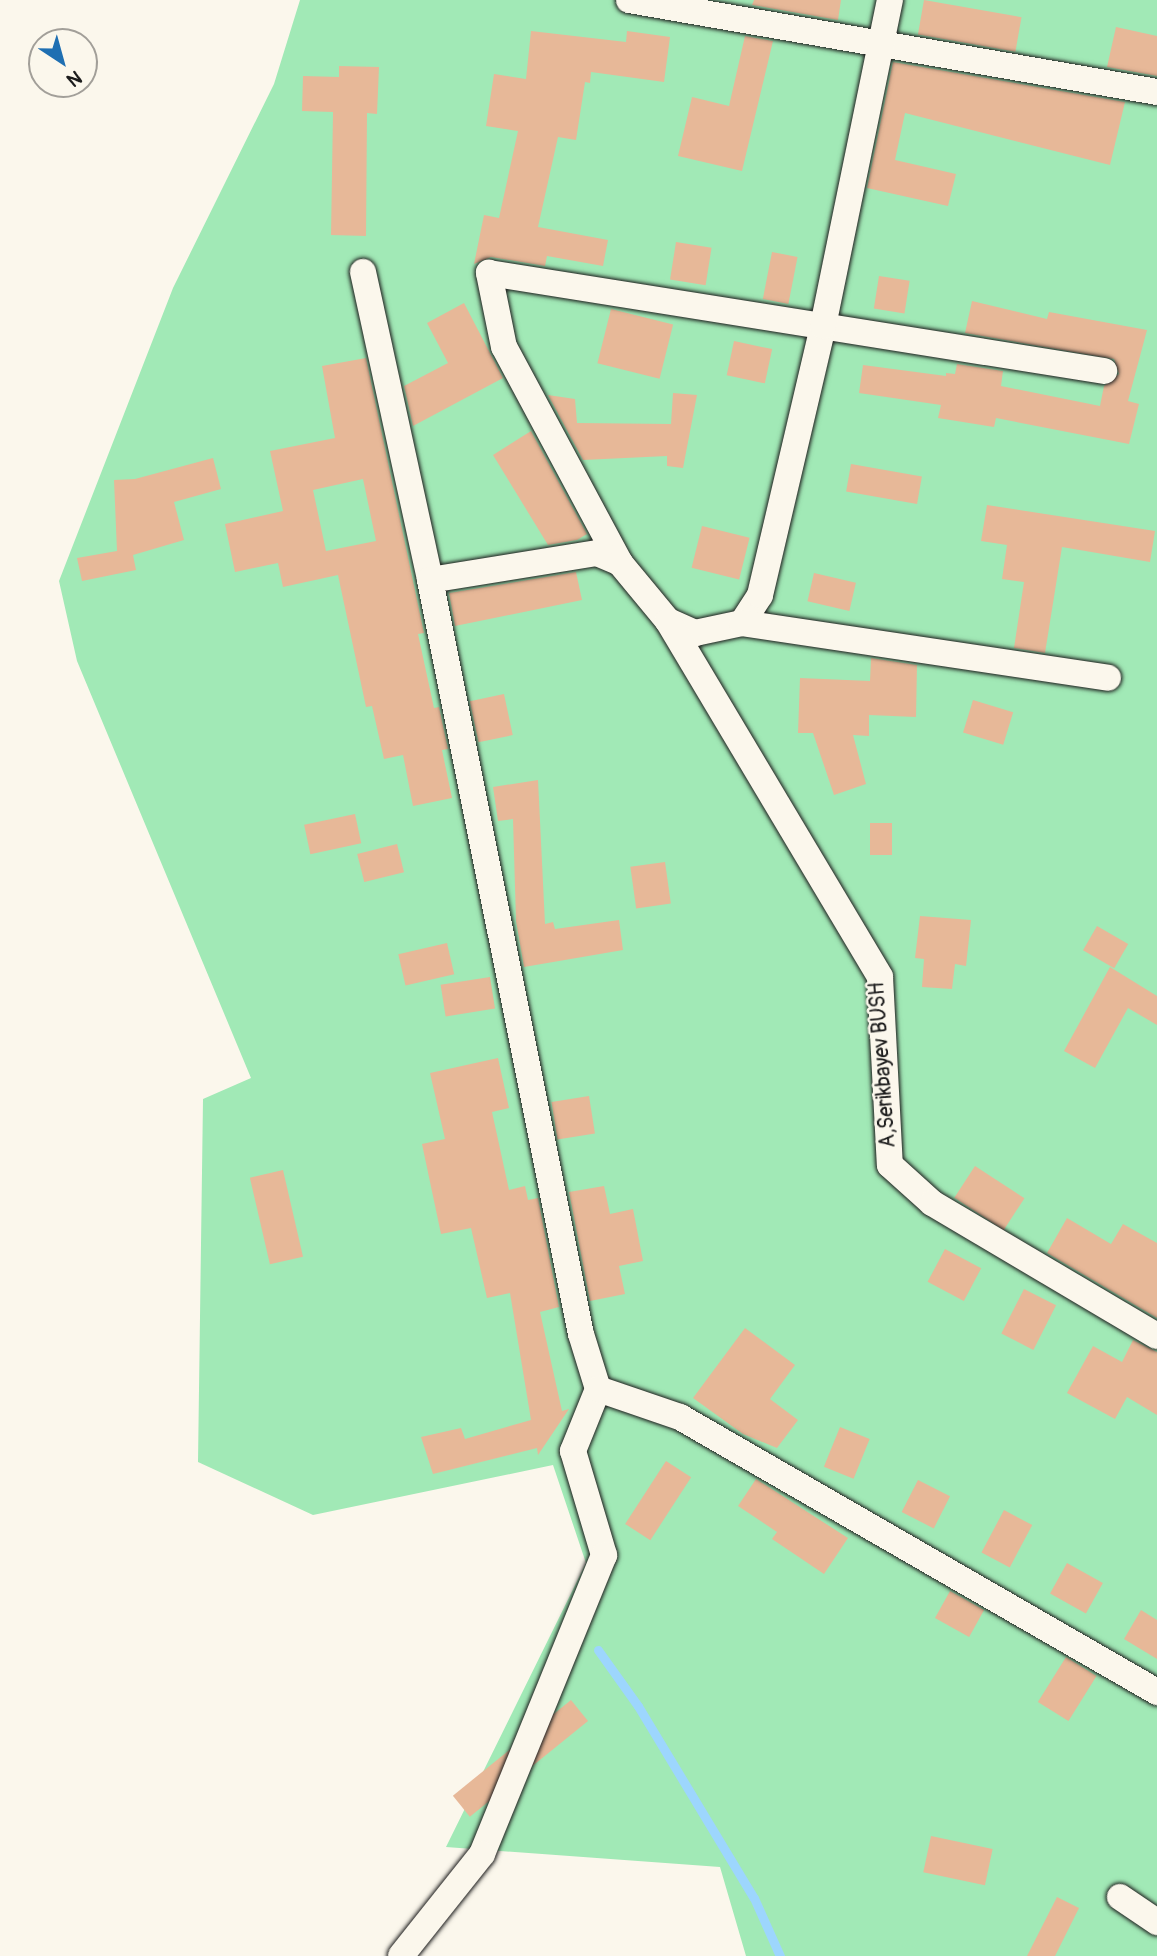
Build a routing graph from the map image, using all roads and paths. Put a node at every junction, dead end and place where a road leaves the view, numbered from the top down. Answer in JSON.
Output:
{"nodes":[{"id":1,"x":629,"y":0,"type":"edge"},
{"id":2,"x":890,"y":0,"type":"edge"},
{"id":3,"x":881,"y":44,"type":"junction"},
{"id":4,"x":1157,"y":92,"type":"edge"},
{"id":5,"x":363,"y":272,"type":"dead end"},
{"id":6,"x":823,"y":326,"type":"junction"},
{"id":7,"x":1104,"y":371,"type":"dead end"},
{"id":8,"x":620,"y":563,"type":"junction"},
{"id":9,"x":430,"y":580,"type":"junction"},
{"id":10,"x":668,"y":621,"type":"junction"},
{"id":11,"x":742,"y":623,"type":"junction"},
{"id":12,"x":1108,"y":678,"type":"dead end"},
{"id":13,"x":1157,"y":1336,"type":"edge"},
{"id":14,"x":598,"y":1389,"type":"junction"},
{"id":15,"x":1157,"y":1692,"type":"edge"},
{"id":16,"x":1120,"y":1897,"type":"dead end"},
{"id":17,"x":1157,"y":1922,"type":"edge"},
{"id":18,"x":401,"y":1956,"type":"edge"}],
"edges":[{"from":1,"to":3,"type":"street"},
{"from":2,"to":3,"type":"street"},
{"from":3,"to":4,"type":"street"},
{"from":3,"to":6,"type":"street"},
{"from":5,"to":9,"type":"street"},
{"from":6,"to":7,"type":"street"},
{"from":6,"to":8,"type":"street","name":"A,Serikbayev BUSH"},
{"from":6,"to":11,"type":"street"},
{"from":8,"to":9,"type":"street"},
{"from":8,"to":10,"type":"street","name":"A,Serikbayev BUSH"},
{"from":9,"to":14,"type":"street"},
{"from":10,"to":11,"type":"street"},
{"from":10,"to":13,"type":"street","name":"A,Serikbayev BUSH"},
{"from":11,"to":12,"type":"street"},
{"from":14,"to":15,"type":"street"},
{"from":14,"to":18,"type":"street"},
{"from":16,"to":17,"type":"street"}]}
